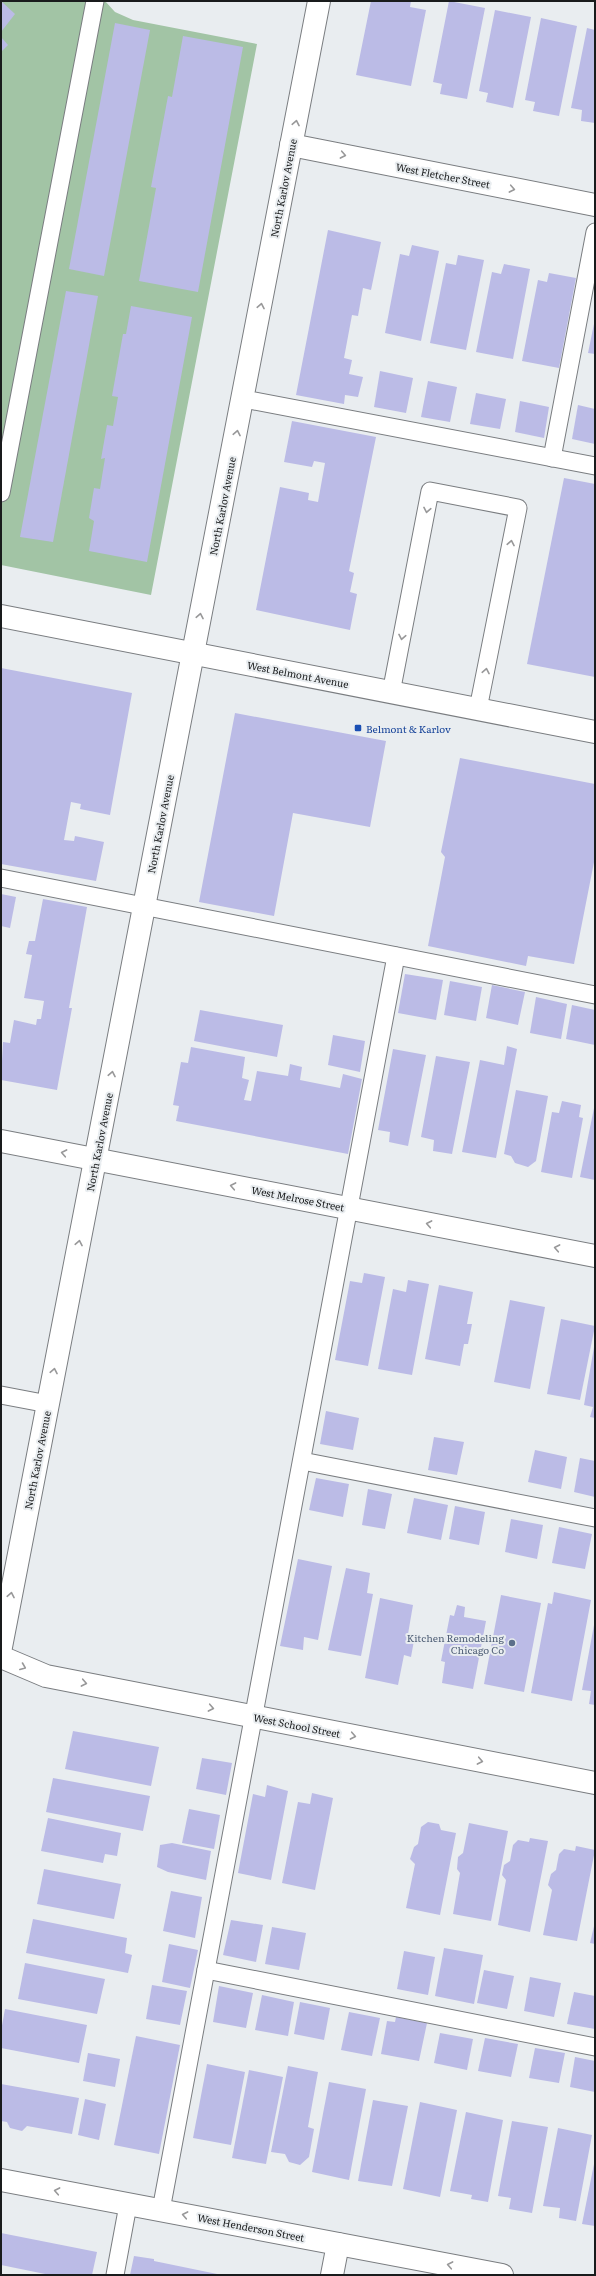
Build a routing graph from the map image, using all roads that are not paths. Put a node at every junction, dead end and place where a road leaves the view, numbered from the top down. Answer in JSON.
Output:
{"nodes":[{"id":1,"x":95,"y":1,"type":"edge"},
{"id":2,"x":319,"y":1,"type":"edge"},
{"id":3,"x":291,"y":145,"type":"junction"},
{"id":4,"x":595,"y":205,"type":"edge"},
{"id":5,"x":595,"y":232,"type":"edge"},
{"id":6,"x":244,"y":399,"type":"junction"},
{"id":7,"x":552,"y":458,"type":"junction"},
{"id":8,"x":595,"y":466,"type":"edge"},
{"id":9,"x":1,"y":493,"type":"edge"},
{"id":10,"x":1,"y":616,"type":"edge"},
{"id":11,"x":193,"y":654,"type":"junction"},
{"id":12,"x":391,"y":692,"type":"junction"},
{"id":13,"x":478,"y":709,"type":"junction"},
{"id":14,"x":595,"y":732,"type":"edge"},
{"id":15,"x":1,"y":878,"type":"edge"},
{"id":16,"x":144,"y":906,"type":"junction"},
{"id":17,"x":396,"y":956,"type":"junction"},
{"id":18,"x":595,"y":995,"type":"edge"},
{"id":19,"x":1,"y":1141,"type":"edge"},
{"id":20,"x":95,"y":1159,"type":"junction"},
{"id":21,"x":349,"y":1208,"type":"junction"},
{"id":22,"x":595,"y":1256,"type":"edge"},
{"id":23,"x":1,"y":1394,"type":"edge"},
{"id":24,"x":48,"y":1404,"type":"junction"},
{"id":25,"x":302,"y":1461,"type":"junction"},
{"id":26,"x":595,"y":1518,"type":"edge"},
{"id":27,"x":1,"y":1647,"type":"edge"},
{"id":28,"x":1,"y":1657,"type":"edge"},
{"id":29,"x":254,"y":1716,"type":"junction"},
{"id":30,"x":595,"y":1783,"type":"edge"},
{"id":31,"x":206,"y":1970,"type":"junction"},
{"id":32,"x":595,"y":2047,"type":"edge"},
{"id":33,"x":1,"y":2180,"type":"edge"},
{"id":34,"x":128,"y":2205,"type":"junction"},
{"id":35,"x":161,"y":2210,"type":"junction"},
{"id":36,"x":338,"y":2244,"type":"junction"},
{"id":37,"x":115,"y":2275,"type":"edge"},
{"id":38,"x":332,"y":2275,"type":"edge"},
{"id":39,"x":502,"y":2275,"type":"edge"}],
"edges":[{"from":1,"to":9,"type":"lane"},
{"from":3,"to":2,"type":"street","name":"North Karlov Avenue","one_way":true},
{"from":3,"to":4,"type":"street","name":"West Fletcher Street","one_way":true},
{"from":6,"to":3,"type":"street","name":"North Karlov Avenue","one_way":true},
{"from":5,"to":7,"type":"lane"},
{"from":6,"to":7,"type":"lane"},
{"from":11,"to":6,"type":"street","name":"North Karlov Avenue","one_way":true},
{"from":7,"to":8,"type":"lane"},
{"from":10,"to":11,"type":"street","name":"West Belmont Avenue"},
{"from":11,"to":12,"type":"street","name":"West Belmont Avenue"},
{"from":11,"to":16,"type":"street","name":"North Karlov Avenue"},
{"from":12,"to":13,"type":"street","name":"West Belmont Avenue"},
{"from":13,"to":12,"type":"lane","one_way":true},
{"from":13,"to":14,"type":"street","name":"West Belmont Avenue"},
{"from":15,"to":16,"type":"lane"},
{"from":16,"to":17,"type":"lane"},
{"from":20,"to":16,"type":"street","name":"North Karlov Avenue","one_way":true},
{"from":17,"to":18,"type":"lane"},
{"from":17,"to":21,"type":"lane"},
{"from":20,"to":19,"type":"street","name":"West Melrose Street","one_way":true},
{"from":21,"to":20,"type":"street","name":"West Melrose Street","one_way":true},
{"from":24,"to":20,"type":"street","name":"North Karlov Avenue","one_way":true},
{"from":22,"to":21,"type":"street","name":"West Melrose Street","one_way":true},
{"from":21,"to":25,"type":"lane"},
{"from":23,"to":24,"type":"lane"},
{"from":27,"to":24,"type":"street","name":"North Karlov Avenue","one_way":true},
{"from":25,"to":26,"type":"lane"},
{"from":25,"to":29,"type":"lane"},
{"from":28,"to":29,"type":"street","name":"West School Street","one_way":true},
{"from":29,"to":30,"type":"street","name":"West School Street","one_way":true},
{"from":29,"to":31,"type":"lane"},
{"from":31,"to":32,"type":"lane"},
{"from":31,"to":35,"type":"lane"},
{"from":34,"to":33,"type":"street","name":"West Henderson Street","one_way":true},
{"from":34,"to":35,"type":"street","name":"West Henderson Street"},
{"from":34,"to":37,"type":"lane"},
{"from":36,"to":35,"type":"street","name":"West Henderson Street","one_way":true},
{"from":36,"to":38,"type":"street"},
{"from":39,"to":36,"type":"street","name":"West Henderson Street","one_way":true}]}
